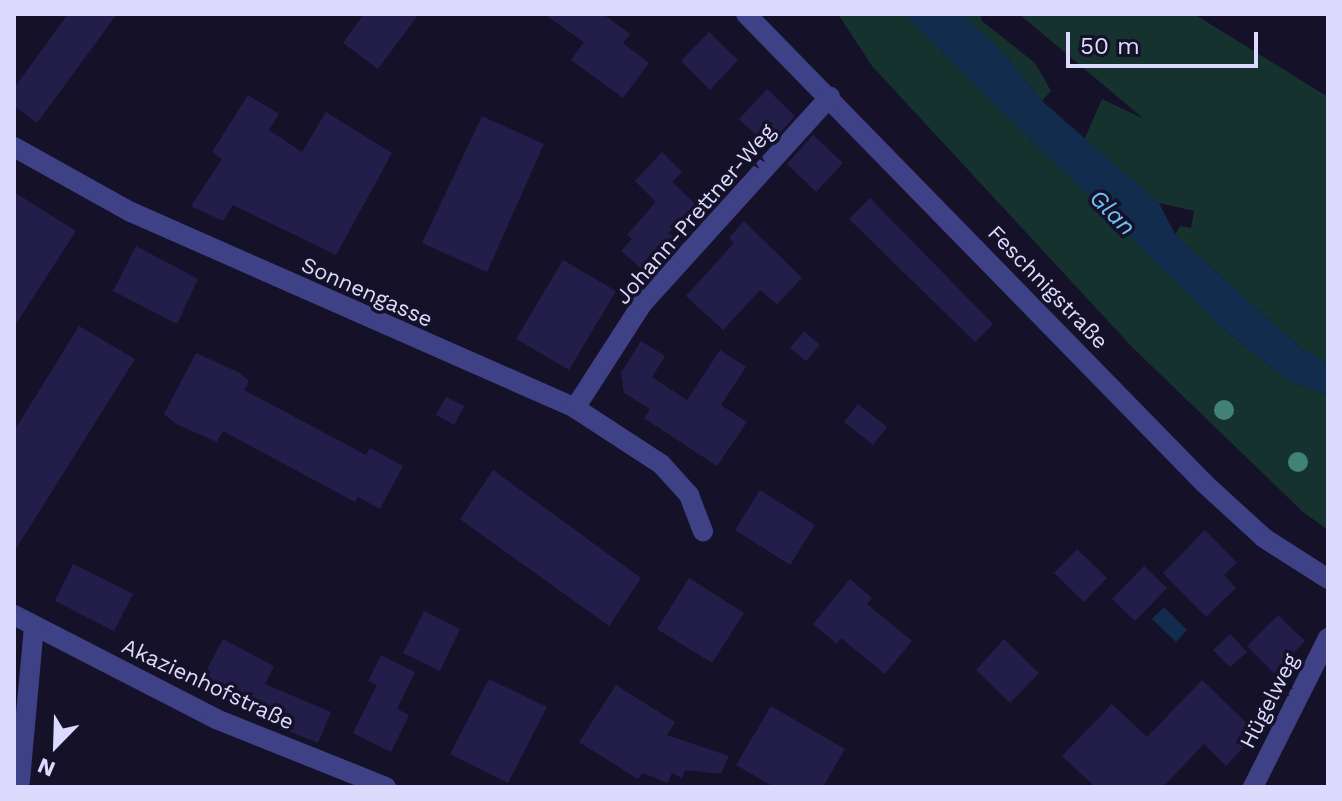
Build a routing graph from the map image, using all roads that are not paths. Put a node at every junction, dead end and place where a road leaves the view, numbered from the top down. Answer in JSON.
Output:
{"nodes":[{"id":1,"x":746,"y":14,"type":"edge"},
{"id":2,"x":830,"y":97,"type":"junction"},
{"id":3,"x":14,"y":147,"type":"edge"},
{"id":4,"x":575,"y":408,"type":"junction"},
{"id":5,"x":703,"y":531,"type":"dead end"},
{"id":6,"x":1328,"y":579,"type":"edge"},
{"id":7,"x":14,"y":615,"type":"edge"},
{"id":8,"x":34,"y":626,"type":"junction"},
{"id":9,"x":1328,"y":638,"type":"edge"},
{"id":10,"x":14,"y":781,"type":"edge"},
{"id":11,"x":386,"y":787,"type":"edge"},
{"id":12,"x":1253,"y":787,"type":"edge"}],
"edges":[{"from":1,"to":2,"type":"street","name":"Feschnigstraße"},
{"from":2,"to":4,"type":"street","name":"Johann-Prettner-Weg"},
{"from":2,"to":6,"type":"street","name":"Feschnigstraße"},
{"from":3,"to":4,"type":"street","name":"Sonnengasse"},
{"from":4,"to":5,"type":"street","name":"Sonnengasse"},
{"from":7,"to":8,"type":"street","name":"Akazienhofstraße"},
{"from":8,"to":10,"type":"street"},
{"from":8,"to":11,"type":"street","name":"Akazienhofstraße"},
{"from":9,"to":12,"type":"street","name":"Hügelweg"}]}
